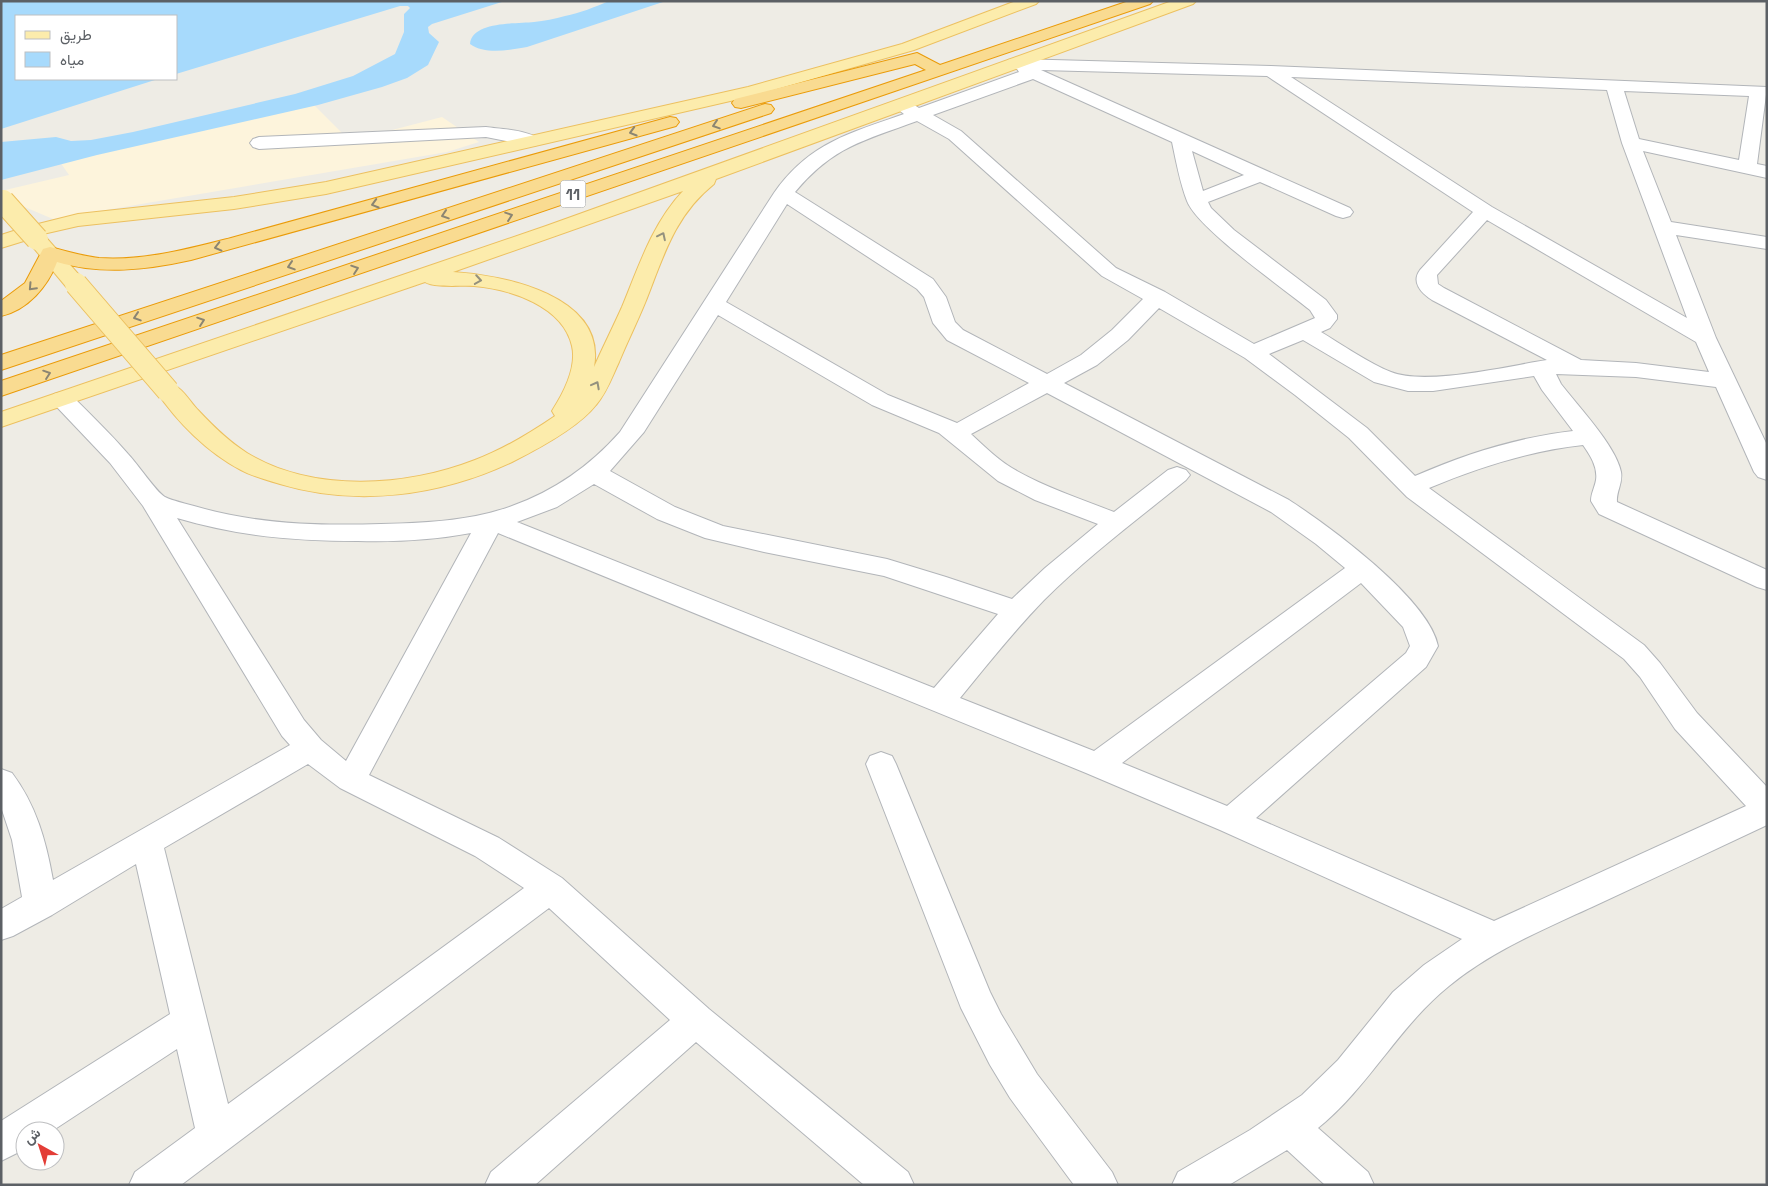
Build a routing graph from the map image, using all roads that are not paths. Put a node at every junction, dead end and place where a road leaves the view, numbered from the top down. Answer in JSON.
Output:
{"nodes":[{"id":1,"x":1031,"y":1,"type":"edge"},
{"id":2,"x":1095,"y":1,"type":"edge"},
{"id":3,"x":1145,"y":1,"type":"edge"},
{"id":4,"x":1188,"y":1,"type":"edge"},
{"id":5,"x":917,"y":58,"type":"junction"},
{"id":6,"x":1012,"y":64,"type":"junction"},
{"id":7,"x":938,"y":70,"type":"junction"},
{"id":8,"x":1271,"y":71,"type":"junction"},
{"id":9,"x":1033,"y":73,"type":"junction"},
{"id":10,"x":1614,"y":84,"type":"junction"},
{"id":11,"x":1762,"y":92,"type":"edge"},
{"id":12,"x":910,"y":110,"type":"junction"},
{"id":13,"x":1760,"y":134,"type":"edge"},
{"id":14,"x":1180,"y":138,"type":"junction"},
{"id":15,"x":531,"y":142,"type":"junction"},
{"id":16,"x":259,"y":143,"type":"dead end"},
{"id":17,"x":1631,"y":143,"type":"junction"},
{"id":18,"x":739,"y":165,"type":"junction"},
{"id":19,"x":1748,"y":168,"type":"junction"},
{"id":20,"x":1767,"y":172,"type":"edge"},
{"id":21,"x":1261,"y":175,"type":"junction"},
{"id":22,"x":784,"y":193,"type":"junction"},
{"id":23,"x":1,"y":199,"type":"edge"},
{"id":24,"x":1196,"y":200,"type":"junction"},
{"id":25,"x":1485,"y":211,"type":"junction"},
{"id":26,"x":1343,"y":212,"type":"dead end"},
{"id":27,"x":1663,"y":228,"type":"junction"},
{"id":28,"x":1,"y":242,"type":"edge"},
{"id":29,"x":1767,"y":242,"type":"edge"},
{"id":30,"x":43,"y":246,"type":"junction"},
{"id":31,"x":395,"y":286,"type":"junction"},
{"id":32,"x":1157,"y":297,"type":"junction"},
{"id":33,"x":714,"y":304,"type":"junction"},
{"id":34,"x":1,"y":310,"type":"edge"},
{"id":35,"x":1304,"y":332,"type":"junction"},
{"id":36,"x":1705,"y":338,"type":"junction"},
{"id":37,"x":1253,"y":353,"type":"junction"},
{"id":38,"x":1,"y":362,"type":"edge"},
{"id":39,"x":1547,"y":367,"type":"junction"},
{"id":40,"x":1577,"y":367,"type":"junction"},
{"id":41,"x":1725,"y":382,"type":"junction"},
{"id":42,"x":1047,"y":384,"type":"junction"},
{"id":43,"x":1,"y":389,"type":"edge"},
{"id":44,"x":62,"y":399,"type":"junction"},
{"id":45,"x":1,"y":420,"type":"edge"},
{"id":46,"x":550,"y":430,"type":"junction"},
{"id":47,"x":956,"y":433,"type":"junction"},
{"id":48,"x":1758,"y":436,"type":"edge"},
{"id":49,"x":1589,"y":437,"type":"junction"},
{"id":50,"x":1767,"y":472,"type":"edge"},
{"id":51,"x":594,"y":473,"type":"junction"},
{"id":52,"x":1177,"y":475,"type":"dead end"},
{"id":53,"x":1411,"y":487,"type":"junction"},
{"id":54,"x":154,"y":502,"type":"junction"},
{"id":55,"x":491,"y":521,"type":"junction"},
{"id":56,"x":1118,"y":523,"type":"junction"},
{"id":57,"x":1363,"y":568,"type":"junction"},
{"id":58,"x":1767,"y":581,"type":"edge"},
{"id":59,"x":1017,"y":611,"type":"junction"},
{"id":60,"x":940,"y":701,"type":"junction"},
{"id":61,"x":310,"y":748,"type":"junction"},
{"id":62,"x":881,"y":764,"type":"dead end"},
{"id":63,"x":1097,"y":765,"type":"junction"},
{"id":64,"x":351,"y":780,"type":"junction"},
{"id":65,"x":1,"y":781,"type":"edge"},
{"id":66,"x":1767,"y":809,"type":"edge"},
{"id":67,"x":1231,"y":821,"type":"junction"},
{"id":68,"x":147,"y":843,"type":"junction"},
{"id":69,"x":550,"y":888,"type":"junction"},
{"id":70,"x":40,"y":905,"type":"junction"},
{"id":71,"x":1,"y":926,"type":"edge"},
{"id":72,"x":1494,"y":937,"type":"junction"},
{"id":73,"x":696,"y":1020,"type":"junction"},
{"id":74,"x":188,"y":1022,"type":"junction"},
{"id":75,"x":1291,"y":1128,"type":"junction"},
{"id":76,"x":216,"y":1134,"type":"junction"},
{"id":77,"x":1,"y":1143,"type":"edge"},
{"id":78,"x":149,"y":1185,"type":"edge"},
{"id":79,"x":504,"y":1185,"type":"edge"},
{"id":80,"x":894,"y":1185,"type":"edge"},
{"id":81,"x":1098,"y":1185,"type":"edge"},
{"id":82,"x":1192,"y":1185,"type":"edge"},
{"id":83,"x":1354,"y":1185,"type":"edge"}],
"edges":[{"from":1,"to":15,"type":"main road"},
{"from":2,"to":5,"type":"highway","number":"11"},
{"from":3,"to":7,"type":"highway","number":"11"},
{"from":4,"to":6,"type":"main road"},
{"from":5,"to":7,"type":"highway"},
{"from":5,"to":30,"type":"highway","one_way":true},
{"from":5,"to":38,"type":"highway","number":"11","one_way":true},
{"from":6,"to":8,"type":"street"},
{"from":6,"to":9,"type":"street"},
{"from":6,"to":12,"type":"main road"},
{"from":43,"to":7,"type":"highway","number":"11","one_way":true},
{"from":8,"to":10,"type":"street"},
{"from":8,"to":25,"type":"street"},
{"from":9,"to":12,"type":"street"},
{"from":9,"to":14,"type":"street"},
{"from":10,"to":11,"type":"street"},
{"from":10,"to":17,"type":"street"},
{"from":11,"to":13,"type":"street"},
{"from":12,"to":18,"type":"main road"},
{"from":12,"to":22,"type":"street"},
{"from":12,"to":32,"type":"street"},
{"from":13,"to":19,"type":"street"},
{"from":14,"to":21,"type":"street"},
{"from":14,"to":24,"type":"street"},
{"from":15,"to":16,"type":"street"},
{"from":15,"to":28,"type":"main road"},
{"from":17,"to":19,"type":"street"},
{"from":17,"to":27,"type":"street"},
{"from":18,"to":31,"type":"main road"},
{"from":46,"to":18,"type":"main road","one_way":true},
{"from":19,"to":20,"type":"street"},
{"from":21,"to":24,"type":"street"},
{"from":21,"to":26,"type":"street"},
{"from":22,"to":33,"type":"street"},
{"from":22,"to":42,"type":"street"},
{"from":23,"to":30,"type":"main road","bridge":true},
{"from":24,"to":35,"type":"street"},
{"from":25,"to":36,"type":"street"},
{"from":25,"to":40,"type":"street"},
{"from":27,"to":29,"type":"street"},
{"from":27,"to":36,"type":"street"},
{"from":30,"to":34,"type":"highway","one_way":true},
{"from":30,"to":46,"type":"main road","bridge":true},
{"from":31,"to":44,"type":"main road"},
{"from":31,"to":46,"type":"main road","one_way":true},
{"from":32,"to":37,"type":"street"},
{"from":32,"to":42,"type":"street"},
{"from":33,"to":47,"type":"street"},
{"from":33,"to":51,"type":"street"},
{"from":35,"to":37,"type":"street"},
{"from":35,"to":39,"type":"street"},
{"from":36,"to":41,"type":"street"},
{"from":37,"to":53,"type":"street"},
{"from":39,"to":40,"type":"street"},
{"from":39,"to":49,"type":"street"},
{"from":40,"to":41,"type":"street"},
{"from":41,"to":48,"type":"street"},
{"from":42,"to":47,"type":"street"},
{"from":42,"to":57,"type":"street"},
{"from":44,"to":45,"type":"main road"},
{"from":44,"to":54,"type":"street"},
{"from":47,"to":56,"type":"street"},
{"from":48,"to":50,"type":"street"},
{"from":49,"to":53,"type":"street"},
{"from":49,"to":58,"type":"street"},
{"from":51,"to":55,"type":"street"},
{"from":51,"to":59,"type":"street"},
{"from":52,"to":56,"type":"street"},
{"from":53,"to":66,"type":"street"},
{"from":54,"to":55,"type":"street"},
{"from":54,"to":61,"type":"street"},
{"from":55,"to":60,"type":"street"},
{"from":55,"to":64,"type":"street"},
{"from":56,"to":59,"type":"street"},
{"from":57,"to":63,"type":"street"},
{"from":57,"to":67,"type":"street"},
{"from":59,"to":60,"type":"street"},
{"from":60,"to":63,"type":"street"},
{"from":61,"to":64,"type":"street"},
{"from":61,"to":68,"type":"street"},
{"from":62,"to":81,"type":"street"},
{"from":63,"to":67,"type":"street"},
{"from":64,"to":69,"type":"street"},
{"from":65,"to":70,"type":"street"},
{"from":66,"to":72,"type":"street"},
{"from":67,"to":72,"type":"street"},
{"from":68,"to":70,"type":"street"},
{"from":68,"to":74,"type":"street"},
{"from":69,"to":73,"type":"street"},
{"from":69,"to":76,"type":"street"},
{"from":70,"to":71,"type":"street"},
{"from":72,"to":75,"type":"street"},
{"from":73,"to":79,"type":"street"},
{"from":73,"to":80,"type":"street"},
{"from":74,"to":76,"type":"street"},
{"from":74,"to":77,"type":"street"},
{"from":75,"to":82,"type":"street"},
{"from":75,"to":83,"type":"street"},
{"from":76,"to":78,"type":"street"}]}
